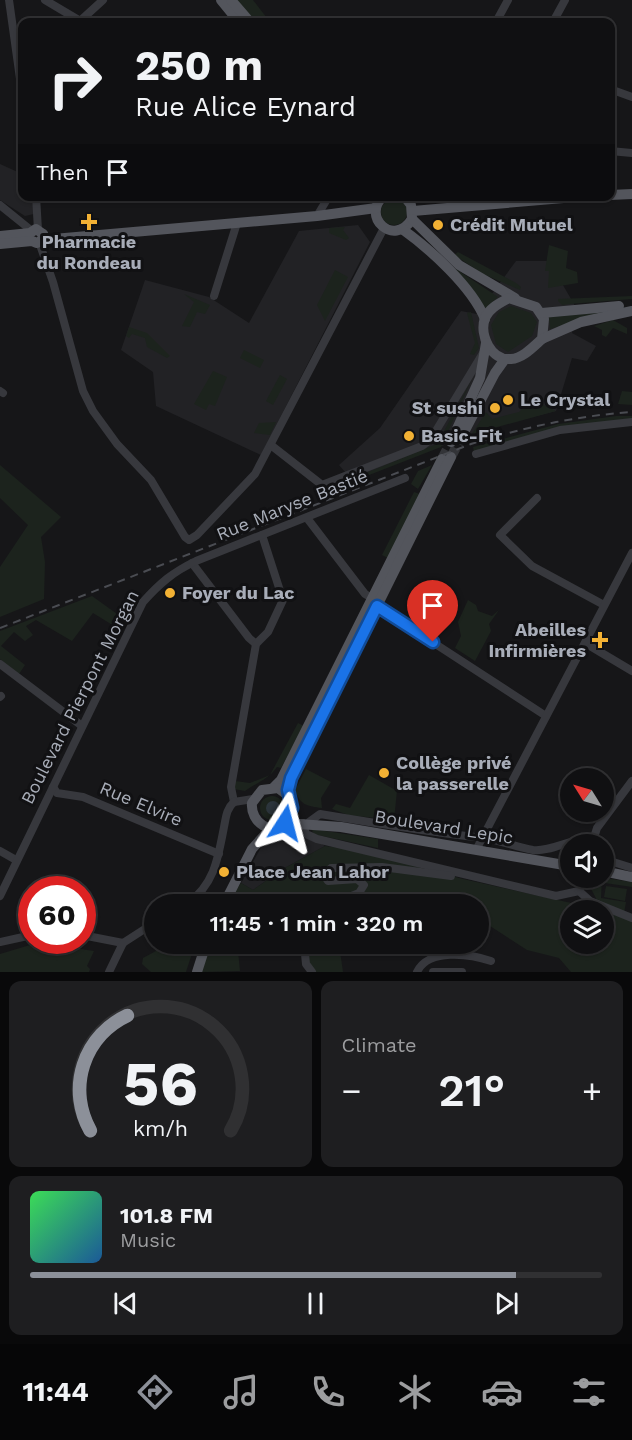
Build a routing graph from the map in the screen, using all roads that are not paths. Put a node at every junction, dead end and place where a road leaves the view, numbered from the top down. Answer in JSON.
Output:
{"nodes":[{"id":1,"x":9,"y":0,"type":"edge"},
{"id":2,"x":45,"y":0,"type":"edge"},
{"id":3,"x":103,"y":0,"type":"edge"},
{"id":4,"x":221,"y":0,"type":"edge"},
{"id":5,"x":231,"y":0,"type":"edge"},
{"id":6,"x":508,"y":0,"type":"edge"},
{"id":7,"x":565,"y":0,"type":"edge"},
{"id":8,"x":74,"y":18,"type":"edge"},
{"id":9,"x":85,"y":18,"type":"edge"},
{"id":10,"x":237,"y":18,"type":"edge"},
{"id":11,"x":247,"y":18,"type":"edge"},
{"id":12,"x":498,"y":18,"type":"edge"},
{"id":13,"x":555,"y":18,"type":"edge"},
{"id":14,"x":18,"y":64,"type":"edge"},
{"id":15,"x":615,"y":90,"type":"edge"},
{"id":16,"x":632,"y":96,"type":"edge"},
{"id":17,"x":615,"y":151,"type":"edge"},
{"id":18,"x":632,"y":153,"type":"edge"},
{"id":19,"x":632,"y":194,"type":"edge"},
{"id":20,"x":615,"y":195,"type":"edge"},
{"id":21,"x":36,"y":201,"type":"edge"},
{"id":22,"x":326,"y":201,"type":"edge"},
{"id":23,"x":495,"y":201,"type":"edge"},
{"id":24,"x":378,"y":202,"type":"edge"},
{"id":25,"x":0,"y":205,"type":"edge"},
{"id":26,"x":409,"y":214,"type":"edge"},
{"id":27,"x":317,"y":216,"type":"junction"},
{"id":28,"x":237,"y":223,"type":"junction"},
{"id":29,"x":384,"y":228,"type":"junction"},
{"id":30,"x":36,"y":235,"type":"junction"},
{"id":31,"x":0,"y":236,"type":"edge"},
{"id":32,"x":0,"y":244,"type":"edge"},
{"id":33,"x":214,"y":296,"type":"dead end"},
{"id":34,"x":512,"y":298,"type":"junction"},
{"id":35,"x":632,"y":305,"type":"edge"},
{"id":36,"x":632,"y":311,"type":"edge"},
{"id":37,"x":542,"y":313,"type":"junction"},
{"id":38,"x":487,"y":317,"type":"junction"},
{"id":39,"x":542,"y":339,"type":"junction"},
{"id":40,"x":486,"y":347,"type":"junction"},
{"id":41,"x":505,"y":359,"type":"junction"},
{"id":42,"x":632,"y":422,"type":"edge"},
{"id":43,"x":461,"y":438,"type":"tunnel mouth"},
{"id":44,"x":451,"y":442,"type":"tunnel mouth"},
{"id":45,"x":272,"y":446,"type":"junction"},
{"id":46,"x":476,"y":454,"type":"dead end"},
{"id":47,"x":447,"y":458,"type":"tunnel mouth"},
{"id":48,"x":405,"y":478,"type":"dead end"},
{"id":49,"x":537,"y":498,"type":"dead end"},
{"id":50,"x":307,"y":518,"type":"junction"},
{"id":51,"x":262,"y":535,"type":"junction"},
{"id":52,"x":632,"y":553,"type":"edge"},
{"id":53,"x":192,"y":563,"type":"junction"},
{"id":54,"x":375,"y":602,"type":"junction"},
{"id":55,"x":604,"y":606,"type":"junction"},
{"id":56,"x":585,"y":643,"type":"junction"},
{"id":57,"x":256,"y":644,"type":"junction"},
{"id":58,"x":0,"y":664,"type":"edge"},
{"id":59,"x":632,"y":671,"type":"edge"},
{"id":60,"x":546,"y":716,"type":"junction"},
{"id":61,"x":82,"y":726,"type":"junction"},
{"id":62,"x":632,"y":781,"type":"edge"},
{"id":63,"x":53,"y":787,"type":"junction"},
{"id":64,"x":274,"y":787,"type":"junction"},
{"id":65,"x":290,"y":797,"type":"junction"},
{"id":66,"x":245,"y":802,"type":"junction"},
{"id":67,"x":303,"y":820,"type":"junction"},
{"id":68,"x":257,"y":821,"type":"junction"},
{"id":69,"x":271,"y":828,"type":"junction"},
{"id":70,"x":597,"y":834,"type":"edge"},
{"id":71,"x":482,"y":838,"type":"junction"},
{"id":72,"x":560,"y":845,"type":"edge"},
{"id":73,"x":252,"y":849,"type":"junction"},
{"id":74,"x":0,"y":850,"type":"edge"},
{"id":75,"x":476,"y":850,"type":"junction"},
{"id":76,"x":219,"y":854,"type":"junction"},
{"id":77,"x":16,"y":860,"type":"junction"},
{"id":78,"x":614,"y":862,"type":"edge"},
{"id":79,"x":560,"y":864,"type":"edge"},
{"id":80,"x":632,"y":868,"type":"edge"},
{"id":81,"x":614,"y":874,"type":"edge"},
{"id":82,"x":472,"y":877,"type":"junction"},
{"id":83,"x":632,"y":877,"type":"edge"},
{"id":84,"x":575,"y":888,"type":"edge"},
{"id":85,"x":585,"y":888,"type":"edge"},
{"id":86,"x":199,"y":894,"type":"edge"},
{"id":87,"x":229,"y":894,"type":"edge"},
{"id":88,"x":357,"y":894,"type":"edge"},
{"id":89,"x":0,"y":896,"type":"edge"},
{"id":90,"x":632,"y":918,"type":"edge"},
{"id":91,"x":144,"y":929,"type":"edge"},
{"id":92,"x":18,"y":938,"type":"edge"},
{"id":93,"x":96,"y":938,"type":"edge"},
{"id":94,"x":0,"y":942,"type":"edge"},
{"id":95,"x":123,"y":943,"type":"junction"},
{"id":96,"x":203,"y":954,"type":"edge"},
{"id":97,"x":305,"y":954,"type":"edge"},
{"id":98,"x":490,"y":961,"type":"dead end"},
{"id":99,"x":110,"y":972,"type":"edge"},
{"id":100,"x":197,"y":972,"type":"edge"},
{"id":101,"x":312,"y":972,"type":"edge"},
{"id":102,"x":417,"y":972,"type":"edge"},
{"id":103,"x":433,"y":972,"type":"edge"},
{"id":104,"x":462,"y":972,"type":"edge"}],
"edges":[{"from":1,"to":14,"type":"street"},
{"from":2,"to":8,"type":"street"},
{"from":3,"to":9,"type":"street"},
{"from":4,"to":10,"type":"main road"},
{"from":5,"to":11,"type":"main road"},
{"from":6,"to":12,"type":"street"},
{"from":7,"to":13,"type":"street"},
{"from":15,"to":16,"type":"street"},
{"from":17,"to":18,"type":"street"},
{"from":19,"to":20,"type":"main road"},
{"from":21,"to":30,"type":"street"},
{"from":22,"to":27,"type":"street"},
{"from":23,"to":26,"type":"main road"},
{"from":24,"to":27,"type":"main road"},
{"from":24,"to":29,"type":"main road"},
{"from":25,"to":30,"type":"street"},
{"from":26,"to":29,"type":"main road"},
{"from":26,"to":34,"type":"main road"},
{"from":26,"to":34,"type":"main road"},
{"from":26,"to":38,"type":"main road"},
{"from":27,"to":28,"type":"main road"},
{"from":28,"to":30,"type":"main road"},
{"from":28,"to":33,"type":"street"},
{"from":29,"to":45,"type":"street"},
{"from":30,"to":31,"type":"main road"},
{"from":30,"to":32,"type":"main road"},
{"from":30,"to":45,"type":"street"},
{"from":34,"to":37,"type":"main road"},
{"from":34,"to":38,"type":"main road"},
{"from":35,"to":37,"type":"main road"},
{"from":36,"to":39,"type":"main road"},
{"from":37,"to":39,"type":"main road"},
{"from":38,"to":40,"type":"main road"},
{"from":39,"to":41,"type":"main road"},
{"from":40,"to":41,"type":"main road"},
{"from":40,"to":44,"type":"main road"},
{"from":40,"to":45,"type":"street"},
{"from":41,"to":43,"type":"main road"},
{"from":42,"to":46,"type":"street"},
{"from":47,"to":54,"type":"main road"},
{"from":48,"to":50,"type":"street","name":"Rue Maryse Bastié"},
{"from":49,"to":55,"type":"street"},
{"from":50,"to":51,"type":"street","name":"Rue Maryse Bastié"},
{"from":50,"to":54,"type":"street"},
{"from":51,"to":53,"type":"street","name":"Rue Maryse Bastié"},
{"from":51,"to":57,"type":"street"},
{"from":52,"to":55,"type":"street"},
{"from":53,"to":57,"type":"street"},
{"from":53,"to":61,"type":"street","name":"Boulevard Pierpont Morgan"},
{"from":54,"to":60,"type":"street"},
{"from":54,"to":64,"type":"main road"},
{"from":54,"to":65,"type":"main road"},
{"from":55,"to":56,"type":"street"},
{"from":56,"to":59,"type":"street"},
{"from":56,"to":60,"type":"street"},
{"from":57,"to":66,"type":"street"},
{"from":58,"to":61,"type":"street"},
{"from":60,"to":71,"type":"street"},
{"from":61,"to":63,"type":"street","name":"Boulevard Pierpont Morgan"},
{"from":62,"to":70,"type":"street"},
{"from":63,"to":76,"type":"street","name":"Rue Elvire"},
{"from":63,"to":77,"type":"street","name":"Boulevard Pierpont Morgan"},
{"from":64,"to":65,"type":"main road"},
{"from":64,"to":66,"type":"main road"},
{"from":65,"to":67,"type":"main road"},
{"from":66,"to":68,"type":"main road"},
{"from":66,"to":76,"type":"street"},
{"from":67,"to":69,"type":"main road"},
{"from":67,"to":71,"type":"street","name":"Boulevard Lepic"},
{"from":67,"to":75,"type":"main road","name":"Boulevard Lepic"},
{"from":67,"to":82,"type":"street"},
{"from":68,"to":69,"type":"main road"},
{"from":68,"to":73,"type":"main road"},
{"from":69,"to":73,"type":"main road"},
{"from":71,"to":72,"type":"street","name":"Boulevard Lepic"},
{"from":71,"to":75,"type":"street"},
{"from":73,"to":87,"type":"main road"},
{"from":74,"to":77,"type":"street"},
{"from":75,"to":79,"type":"main road","name":"Boulevard Lepic"},
{"from":76,"to":86,"type":"street"},
{"from":77,"to":89,"type":"street","name":"Boulevard Pierpont Morgan"},
{"from":78,"to":80,"type":"street"},
{"from":81,"to":83,"type":"main road"},
{"from":82,"to":84,"type":"street"},
{"from":82,"to":88,"type":"street"},
{"from":85,"to":90,"type":"street"},
{"from":91,"to":95,"type":"street"},
{"from":92,"to":94,"type":"street"},
{"from":93,"to":95,"type":"street"},
{"from":95,"to":99,"type":"street"},
{"from":96,"to":100,"type":"main road"},
{"from":97,"to":101,"type":"street"},
{"from":98,"to":102,"type":"street"},
{"from":103,"to":104,"type":"street"}]}
